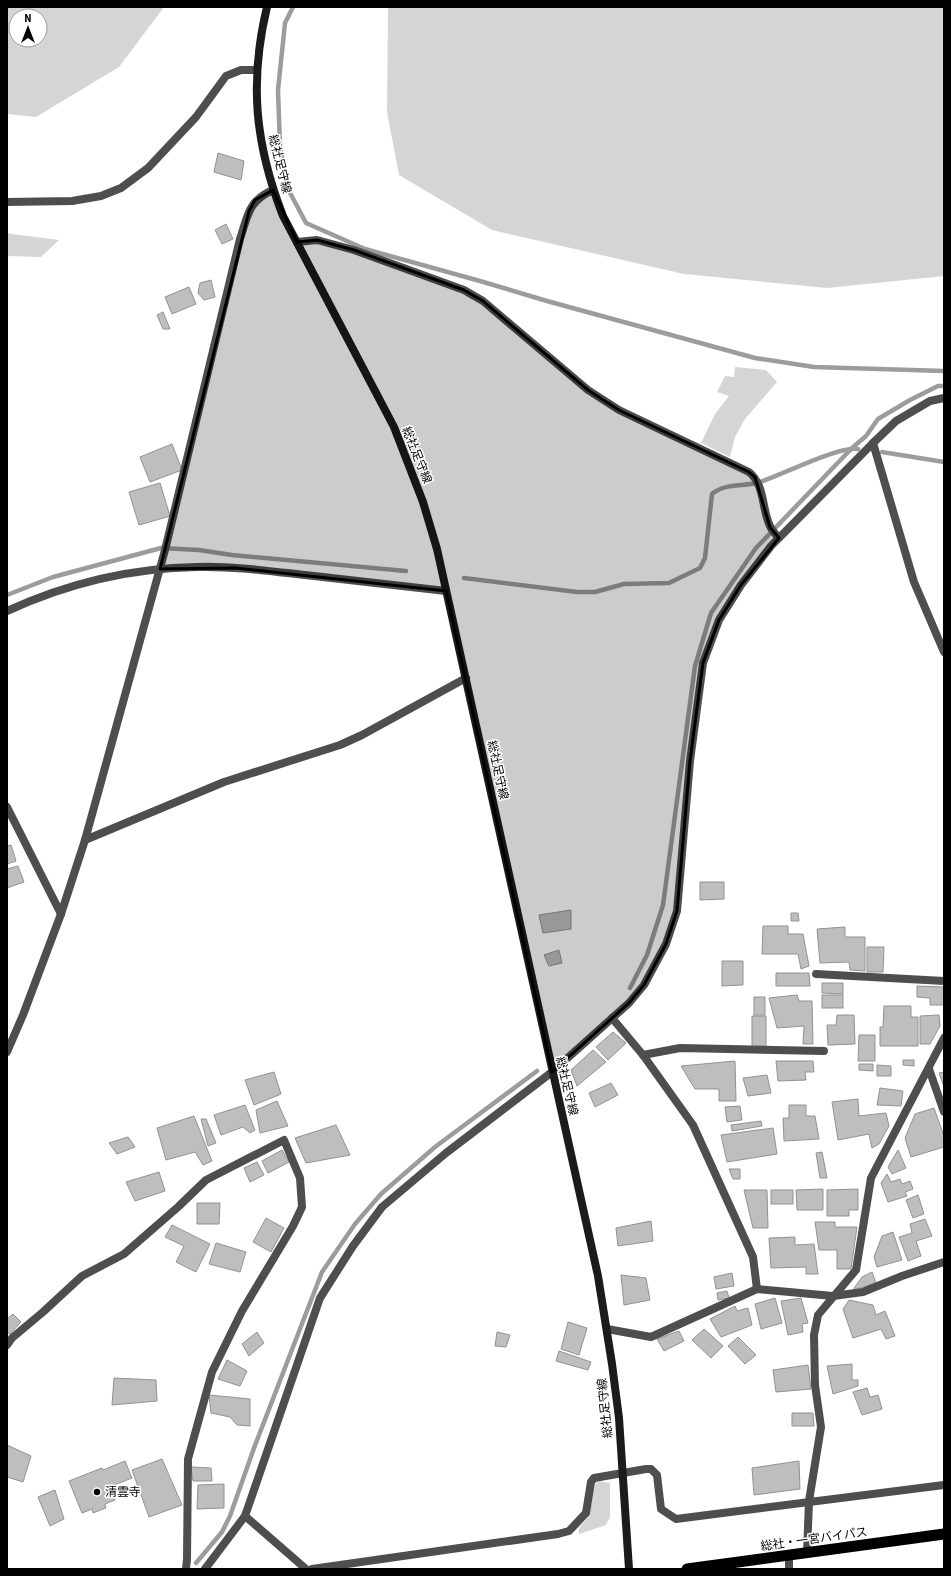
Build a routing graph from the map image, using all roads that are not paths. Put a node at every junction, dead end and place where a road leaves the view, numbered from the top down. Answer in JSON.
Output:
{"nodes":[{"id":1,"x":267,"y":7,"type":"edge"},
{"id":2,"x":257,"y":70,"type":"junction"},
{"id":3,"x":273,"y":190,"type":"junction"},
{"id":4,"x":7,"y":202,"type":"edge"},
{"id":5,"x":297,"y":242,"type":"junction"},
{"id":6,"x":944,"y":398,"type":"edge"},
{"id":7,"x":873,"y":443,"type":"junction"},
{"id":8,"x":777,"y":536,"type":"junction"},
{"id":9,"x":160,"y":569,"type":"junction"},
{"id":10,"x":446,"y":591,"type":"junction"},
{"id":11,"x":7,"y":611,"type":"edge"},
{"id":12,"x":944,"y":652,"type":"edge"},
{"id":13,"x":466,"y":678,"type":"junction"},
{"id":14,"x":7,"y":806,"type":"edge"},
{"id":15,"x":85,"y":840,"type":"junction"},
{"id":16,"x":61,"y":914,"type":"junction"},
{"id":17,"x":816,"y":974,"type":"dead end"},
{"id":18,"x":944,"y":981,"type":"edge"},
{"id":19,"x":612,"y":1018,"type":"junction"},
{"id":20,"x":944,"y":1038,"type":"edge"},
{"id":21,"x":824,"y":1051,"type":"dead end"},
{"id":22,"x":7,"y":1052,"type":"edge"},
{"id":23,"x":643,"y":1056,"type":"junction"},
{"id":24,"x":929,"y":1069,"type":"junction"},
{"id":25,"x":552,"y":1072,"type":"junction"},
{"id":26,"x":944,"y":1112,"type":"edge"},
{"id":27,"x":944,"y":1262,"type":"edge"},
{"id":28,"x":756,"y":1289,"type":"junction"},
{"id":29,"x":833,"y":1296,"type":"junction"},
{"id":30,"x":607,"y":1329,"type":"junction"},
{"id":31,"x":7,"y":1345,"type":"edge"},
{"id":32,"x":623,"y":1472,"type":"junction"},
{"id":33,"x":944,"y":1485,"type":"edge"},
{"id":34,"x":809,"y":1501,"type":"junction"},
{"id":35,"x":245,"y":1516,"type":"junction"},
{"id":36,"x":944,"y":1534,"type":"edge"},
{"id":37,"x":807,"y":1553,"type":"junction"},
{"id":38,"x":789,"y":1556,"type":"junction"},
{"id":39,"x":186,"y":1569,"type":"edge"},
{"id":40,"x":205,"y":1569,"type":"edge"},
{"id":41,"x":306,"y":1569,"type":"edge"},
{"id":42,"x":312,"y":1569,"type":"edge"},
{"id":43,"x":629,"y":1569,"type":"edge"},
{"id":44,"x":688,"y":1569,"type":"edge"},
{"id":45,"x":789,"y":1569,"type":"edge"}],
"edges":[{"from":1,"to":2,"type":"main road","name":"総社足守線"},
{"from":2,"to":3,"type":"main road","name":"総社足守線"},
{"from":2,"to":4,"type":"street"},
{"from":3,"to":5,"type":"main road","name":"総社足守線"},
{"from":3,"to":9,"type":"street"},
{"from":5,"to":8,"type":"street"},
{"from":5,"to":10,"type":"main road","name":"総社足守線"},
{"from":6,"to":7,"type":"street"},
{"from":7,"to":8,"type":"street"},
{"from":7,"to":12,"type":"street"},
{"from":8,"to":19,"type":"street"},
{"from":9,"to":10,"type":"street"},
{"from":9,"to":11,"type":"street"},
{"from":9,"to":15,"type":"street"},
{"from":10,"to":13,"type":"main road","name":"総社足守線"},
{"from":13,"to":15,"type":"street"},
{"from":13,"to":25,"type":"main road","name":"総社足守線"},
{"from":14,"to":16,"type":"street"},
{"from":15,"to":16,"type":"street"},
{"from":16,"to":22,"type":"street"},
{"from":17,"to":18,"type":"street"},
{"from":19,"to":23,"type":"street"},
{"from":19,"to":25,"type":"street"},
{"from":20,"to":24,"type":"street"},
{"from":21,"to":23,"type":"street"},
{"from":23,"to":28,"type":"street"},
{"from":24,"to":26,"type":"street"},
{"from":24,"to":29,"type":"street"},
{"from":25,"to":30,"type":"main road","name":"総社足守線"},
{"from":25,"to":35,"type":"street"},
{"from":27,"to":29,"type":"street"},
{"from":28,"to":29,"type":"street"},
{"from":28,"to":30,"type":"street"},
{"from":29,"to":34,"type":"street"},
{"from":30,"to":32,"type":"main road","name":"総社足守線"},
{"from":31,"to":39,"type":"street"},
{"from":32,"to":34,"type":"street"},
{"from":32,"to":42,"type":"street"},
{"from":32,"to":43,"type":"main road","name":"総社足守線"},
{"from":33,"to":34,"type":"street"},
{"from":34,"to":37,"type":"street"},
{"from":35,"to":40,"type":"street"},
{"from":35,"to":41,"type":"street"},
{"from":36,"to":37,"type":"highway","name":"総社・一宮バイパス"},
{"from":37,"to":38,"type":"highway","name":"総社・一宮バイパス"},
{"from":38,"to":44,"type":"highway","name":"総社・一宮バイパス"},
{"from":38,"to":45,"type":"street"}]}
